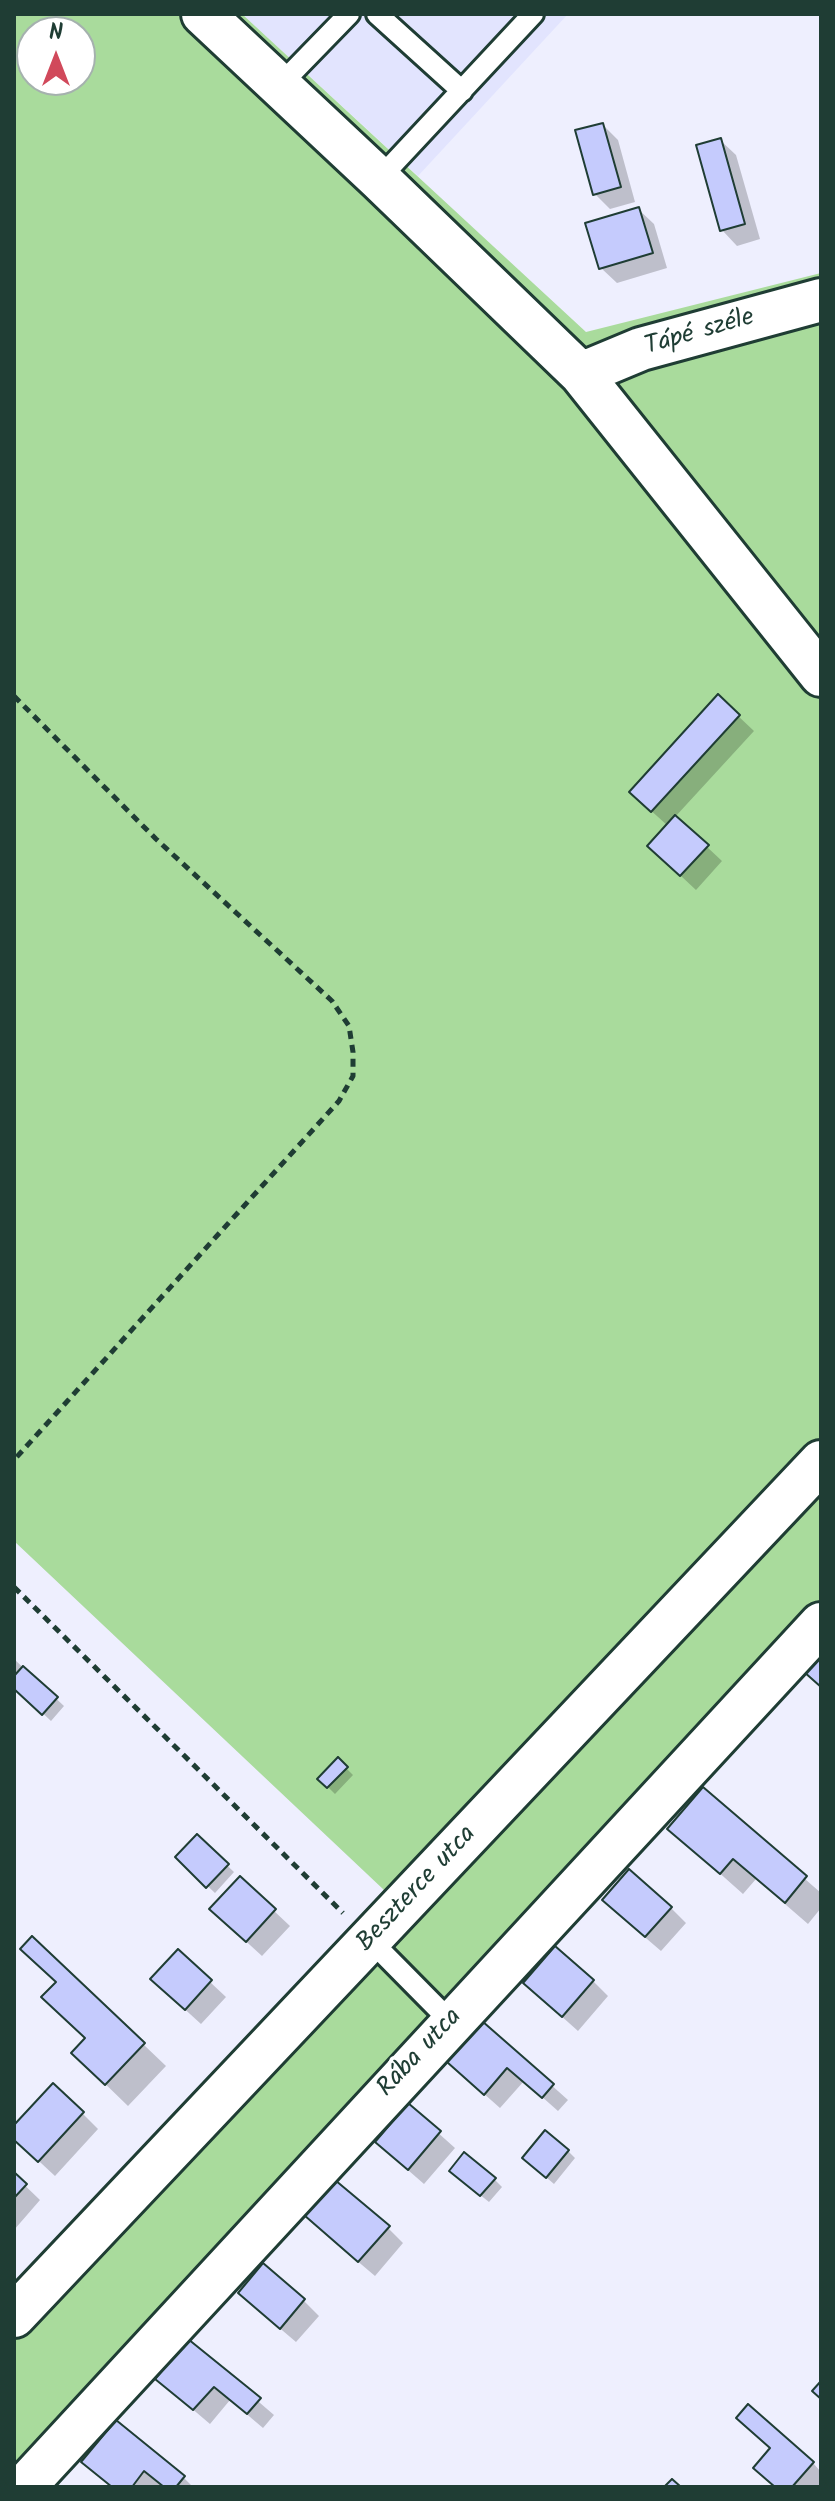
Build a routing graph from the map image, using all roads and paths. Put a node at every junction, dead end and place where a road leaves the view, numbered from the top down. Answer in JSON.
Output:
{"nodes":[{"id":1,"x":203,"y":14,"type":"edge"},
{"id":2,"x":349,"y":14,"type":"edge"},
{"id":3,"x":377,"y":14,"type":"edge"},
{"id":4,"x":533,"y":14,"type":"edge"},
{"id":5,"x":280,"y":85,"type":"junction"},
{"id":6,"x":462,"y":91,"type":"junction"},
{"id":7,"x":379,"y":179,"type":"junction"},
{"id":8,"x":821,"y":300,"type":"edge"},
{"id":9,"x":581,"y":374,"type":"junction"},
{"id":10,"x":821,"y":675,"type":"edge"},
{"id":11,"x":14,"y":696,"type":"edge"},
{"id":12,"x":14,"y":1460,"type":"edge"},
{"id":13,"x":821,"y":1462,"type":"edge"},
{"id":14,"x":14,"y":1587,"type":"edge"},
{"id":15,"x":821,"y":1624,"type":"edge"},
{"id":16,"x":370,"y":1940,"type":"junction"},
{"id":17,"x":451,"y":2022,"type":"junction"},
{"id":18,"x":14,"y":2316,"type":"edge"},
{"id":19,"x":24,"y":2487,"type":"edge"}],
"edges":[{"from":1,"to":5,"type":"street"},
{"from":2,"to":5,"type":"lane"},
{"from":3,"to":6,"type":"lane"},
{"from":4,"to":6,"type":"lane"},
{"from":5,"to":7,"type":"street"},
{"from":6,"to":7,"type":"lane"},
{"from":7,"to":9,"type":"street"},
{"from":8,"to":9,"type":"street","name":"Tápé széle"},
{"from":9,"to":10,"type":"street"},
{"from":11,"to":12,"type":"path"},
{"from":13,"to":16,"type":"street","name":"Beszterce utca"},
{"from":14,"to":16,"type":"path"},
{"from":15,"to":17,"type":"street","name":"Rába utca"},
{"from":16,"to":17,"type":"lane"},
{"from":16,"to":18,"type":"street","name":"Beszterce utca"},
{"from":17,"to":19,"type":"street","name":"Rába utca"}]}
